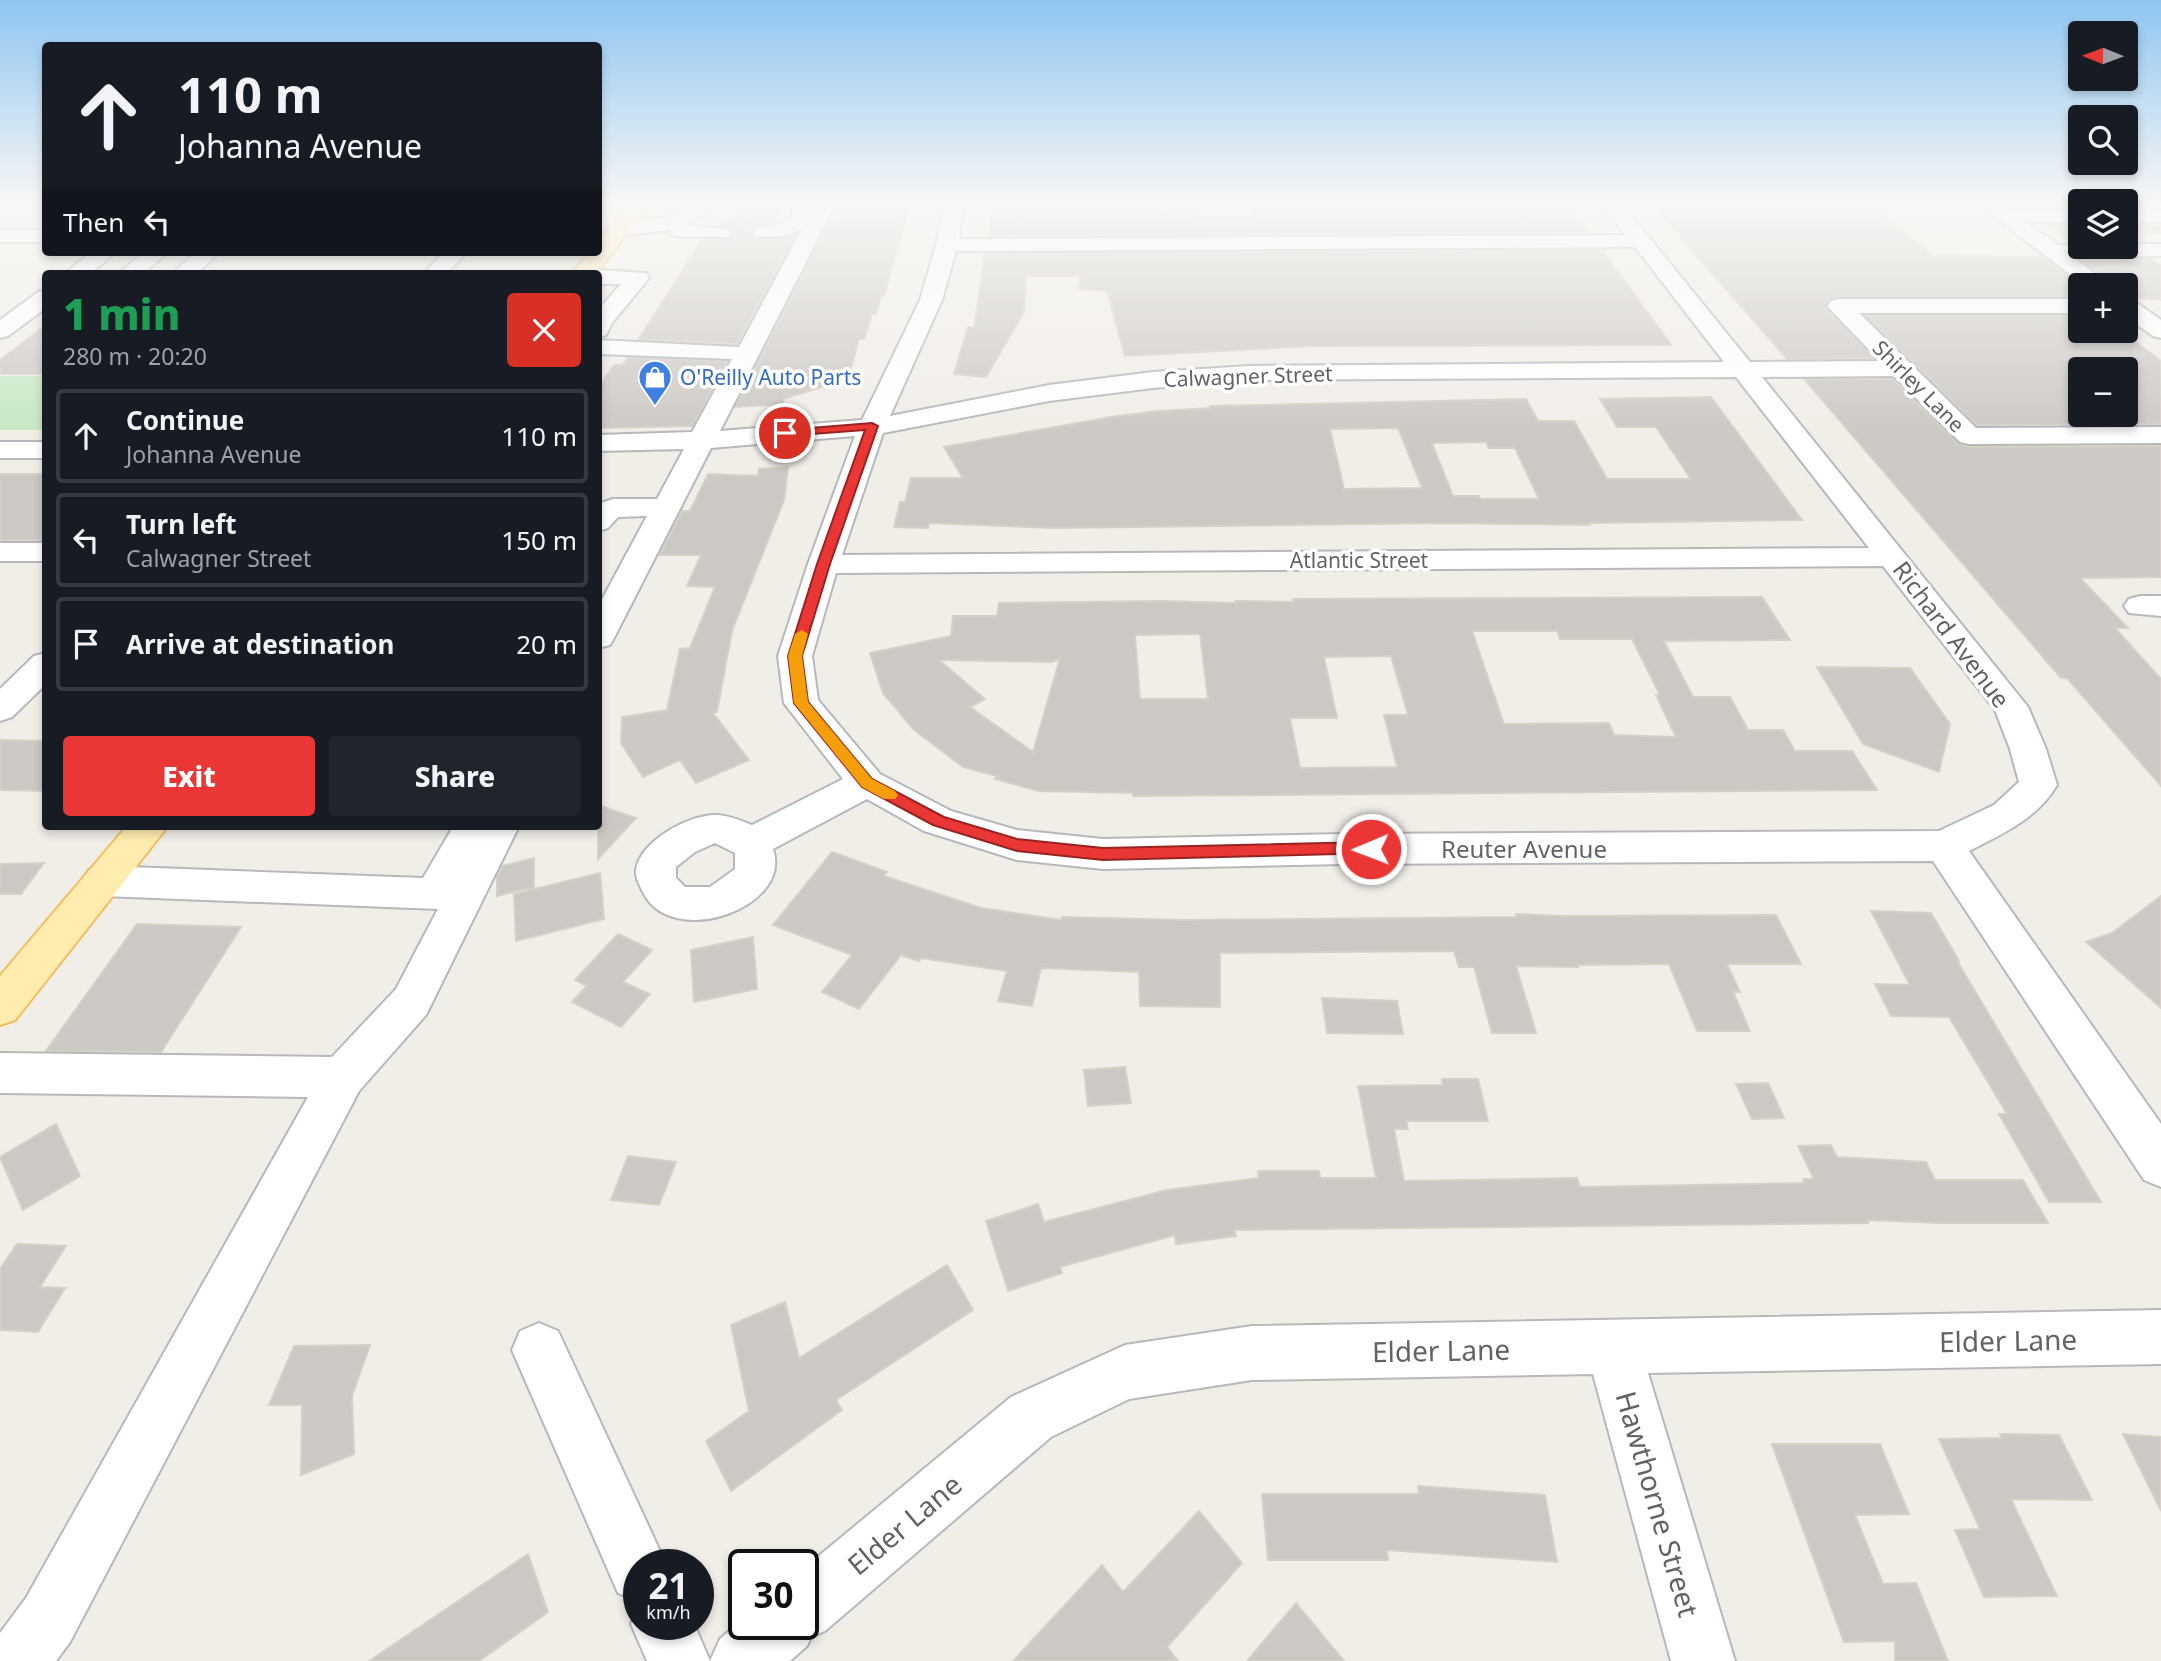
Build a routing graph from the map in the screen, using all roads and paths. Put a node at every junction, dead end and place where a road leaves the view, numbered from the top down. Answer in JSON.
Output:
{"nodes":[{"id":1,"x":636,"y":281,"type":"edge"},
{"id":2,"x":785,"y":281,"type":"edge"},
{"id":3,"x":937,"y":281,"type":"edge"},
{"id":4,"x":1672,"y":281,"type":"edge"},
{"id":5,"x":11,"y":296,"type":"dead end"},
{"id":6,"x":42,"y":296,"type":"edge"},
{"id":7,"x":42,"y":299,"type":"edge"},
{"id":8,"x":2068,"y":306,"type":"edge"},
{"id":9,"x":2138,"y":312,"type":"edge"},
{"id":10,"x":602,"y":321,"type":"edge"},
{"id":11,"x":0,"y":331,"type":"edge"},
{"id":12,"x":2161,"y":331,"type":"edge"},
{"id":13,"x":602,"y":347,"type":"edge"},
{"id":14,"x":730,"y":352,"type":"dead end"},
{"id":15,"x":1901,"y":368,"type":"junction"},
{"id":16,"x":1743,"y":370,"type":"junction"},
{"id":17,"x":872,"y":426,"type":"junction"},
{"id":18,"x":2161,"y":435,"type":"edge"},
{"id":19,"x":704,"y":440,"type":"junction"},
{"id":20,"x":602,"y":443,"type":"edge"},
{"id":21,"x":0,"y":450,"type":"edge"},
{"id":22,"x":42,"y":450,"type":"edge"},
{"id":23,"x":668,"y":507,"type":"junction"},
{"id":24,"x":602,"y":515,"type":"edge"},
{"id":25,"x":0,"y":552,"type":"edge"},
{"id":26,"x":42,"y":552,"type":"edge"},
{"id":27,"x":1894,"y":557,"type":"junction"},
{"id":28,"x":823,"y":564,"type":"junction"},
{"id":29,"x":602,"y":631,"type":"edge"},
{"id":30,"x":30,"y":677,"type":"edge"},
{"id":31,"x":0,"y":709,"type":"edge"},
{"id":32,"x":867,"y":783,"type":"junction"},
{"id":33,"x":146,"y":830,"type":"edge"},
{"id":34,"x":472,"y":830,"type":"edge"},
{"id":35,"x":498,"y":830,"type":"edge"},
{"id":36,"x":751,"y":843,"type":"dead end"},
{"id":37,"x":1944,"y":846,"type":"junction"},
{"id":38,"x":103,"y":881,"type":"junction"},
{"id":39,"x":0,"y":1007,"type":"edge"},
{"id":40,"x":0,"y":1073,"type":"edge"},
{"id":41,"x":343,"y":1077,"type":"junction"},
{"id":42,"x":2161,"y":1164,"type":"edge"},
{"id":43,"x":2161,"y":1337,"type":"edge"},
{"id":44,"x":1613,"y":1347,"type":"junction"},
{"id":45,"x":538,"y":1350,"type":"dead end"},
{"id":46,"x":629,"y":1549,"type":"edge"},
{"id":47,"x":819,"y":1596,"type":"edge"},
{"id":48,"x":669,"y":1640,"type":"edge"},
{"id":49,"x":766,"y":1640,"type":"edge"},
{"id":50,"x":18,"y":1661,"type":"edge"},
{"id":51,"x":679,"y":1661,"type":"edge"},
{"id":52,"x":742,"y":1661,"type":"edge"},
{"id":53,"x":1703,"y":1661,"type":"edge"}],
"edges":[{"from":1,"to":10,"type":"street"},
{"from":2,"to":19,"type":"street"},
{"from":3,"to":17,"type":"street"},
{"from":4,"to":16,"type":"street","name":"Richard Avenue"},
{"from":5,"to":6,"type":"street"},
{"from":7,"to":11,"type":"street"},
{"from":8,"to":15,"type":"street","name":"Shirley Lane"},
{"from":9,"to":12,"type":"street"},
{"from":13,"to":14,"type":"street"},
{"from":15,"to":16,"type":"street","name":"Calwagner Street"},
{"from":15,"to":18,"type":"street","name":"Shirley Lane"},
{"from":16,"to":17,"type":"street","name":"Calwagner Street"},
{"from":16,"to":27,"type":"street","name":"Richard Avenue"},
{"from":17,"to":19,"type":"street","name":"Calwagner Street"},
{"from":17,"to":28,"type":"street"},
{"from":19,"to":20,"type":"street","name":"Calwagner Street"},
{"from":19,"to":23,"type":"street"},
{"from":21,"to":22,"type":"street"},
{"from":23,"to":24,"type":"street"},
{"from":23,"to":29,"type":"street"},
{"from":25,"to":26,"type":"street"},
{"from":27,"to":28,"type":"street","name":"Atlantic Street"},
{"from":27,"to":37,"type":"street","name":"Richard Avenue"},
{"from":28,"to":32,"type":"street"},
{"from":30,"to":31,"type":"street"},
{"from":32,"to":36,"type":"street"},
{"from":32,"to":37,"type":"street","name":"Reuter Avenue"},
{"from":33,"to":38,"type":"main road"},
{"from":34,"to":38,"type":"street"},
{"from":35,"to":41,"type":"street"},
{"from":37,"to":42,"type":"street"},
{"from":38,"to":39,"type":"main road"},
{"from":40,"to":41,"type":"street"},
{"from":41,"to":50,"type":"street"},
{"from":43,"to":44,"type":"street","name":"Elder Lane"},
{"from":44,"to":47,"type":"street","name":"Elder Lane"},
{"from":44,"to":53,"type":"street","name":"Hawthorne Street"},
{"from":45,"to":46,"type":"street"},
{"from":48,"to":51,"type":"street"},
{"from":49,"to":52,"type":"street"}]}
